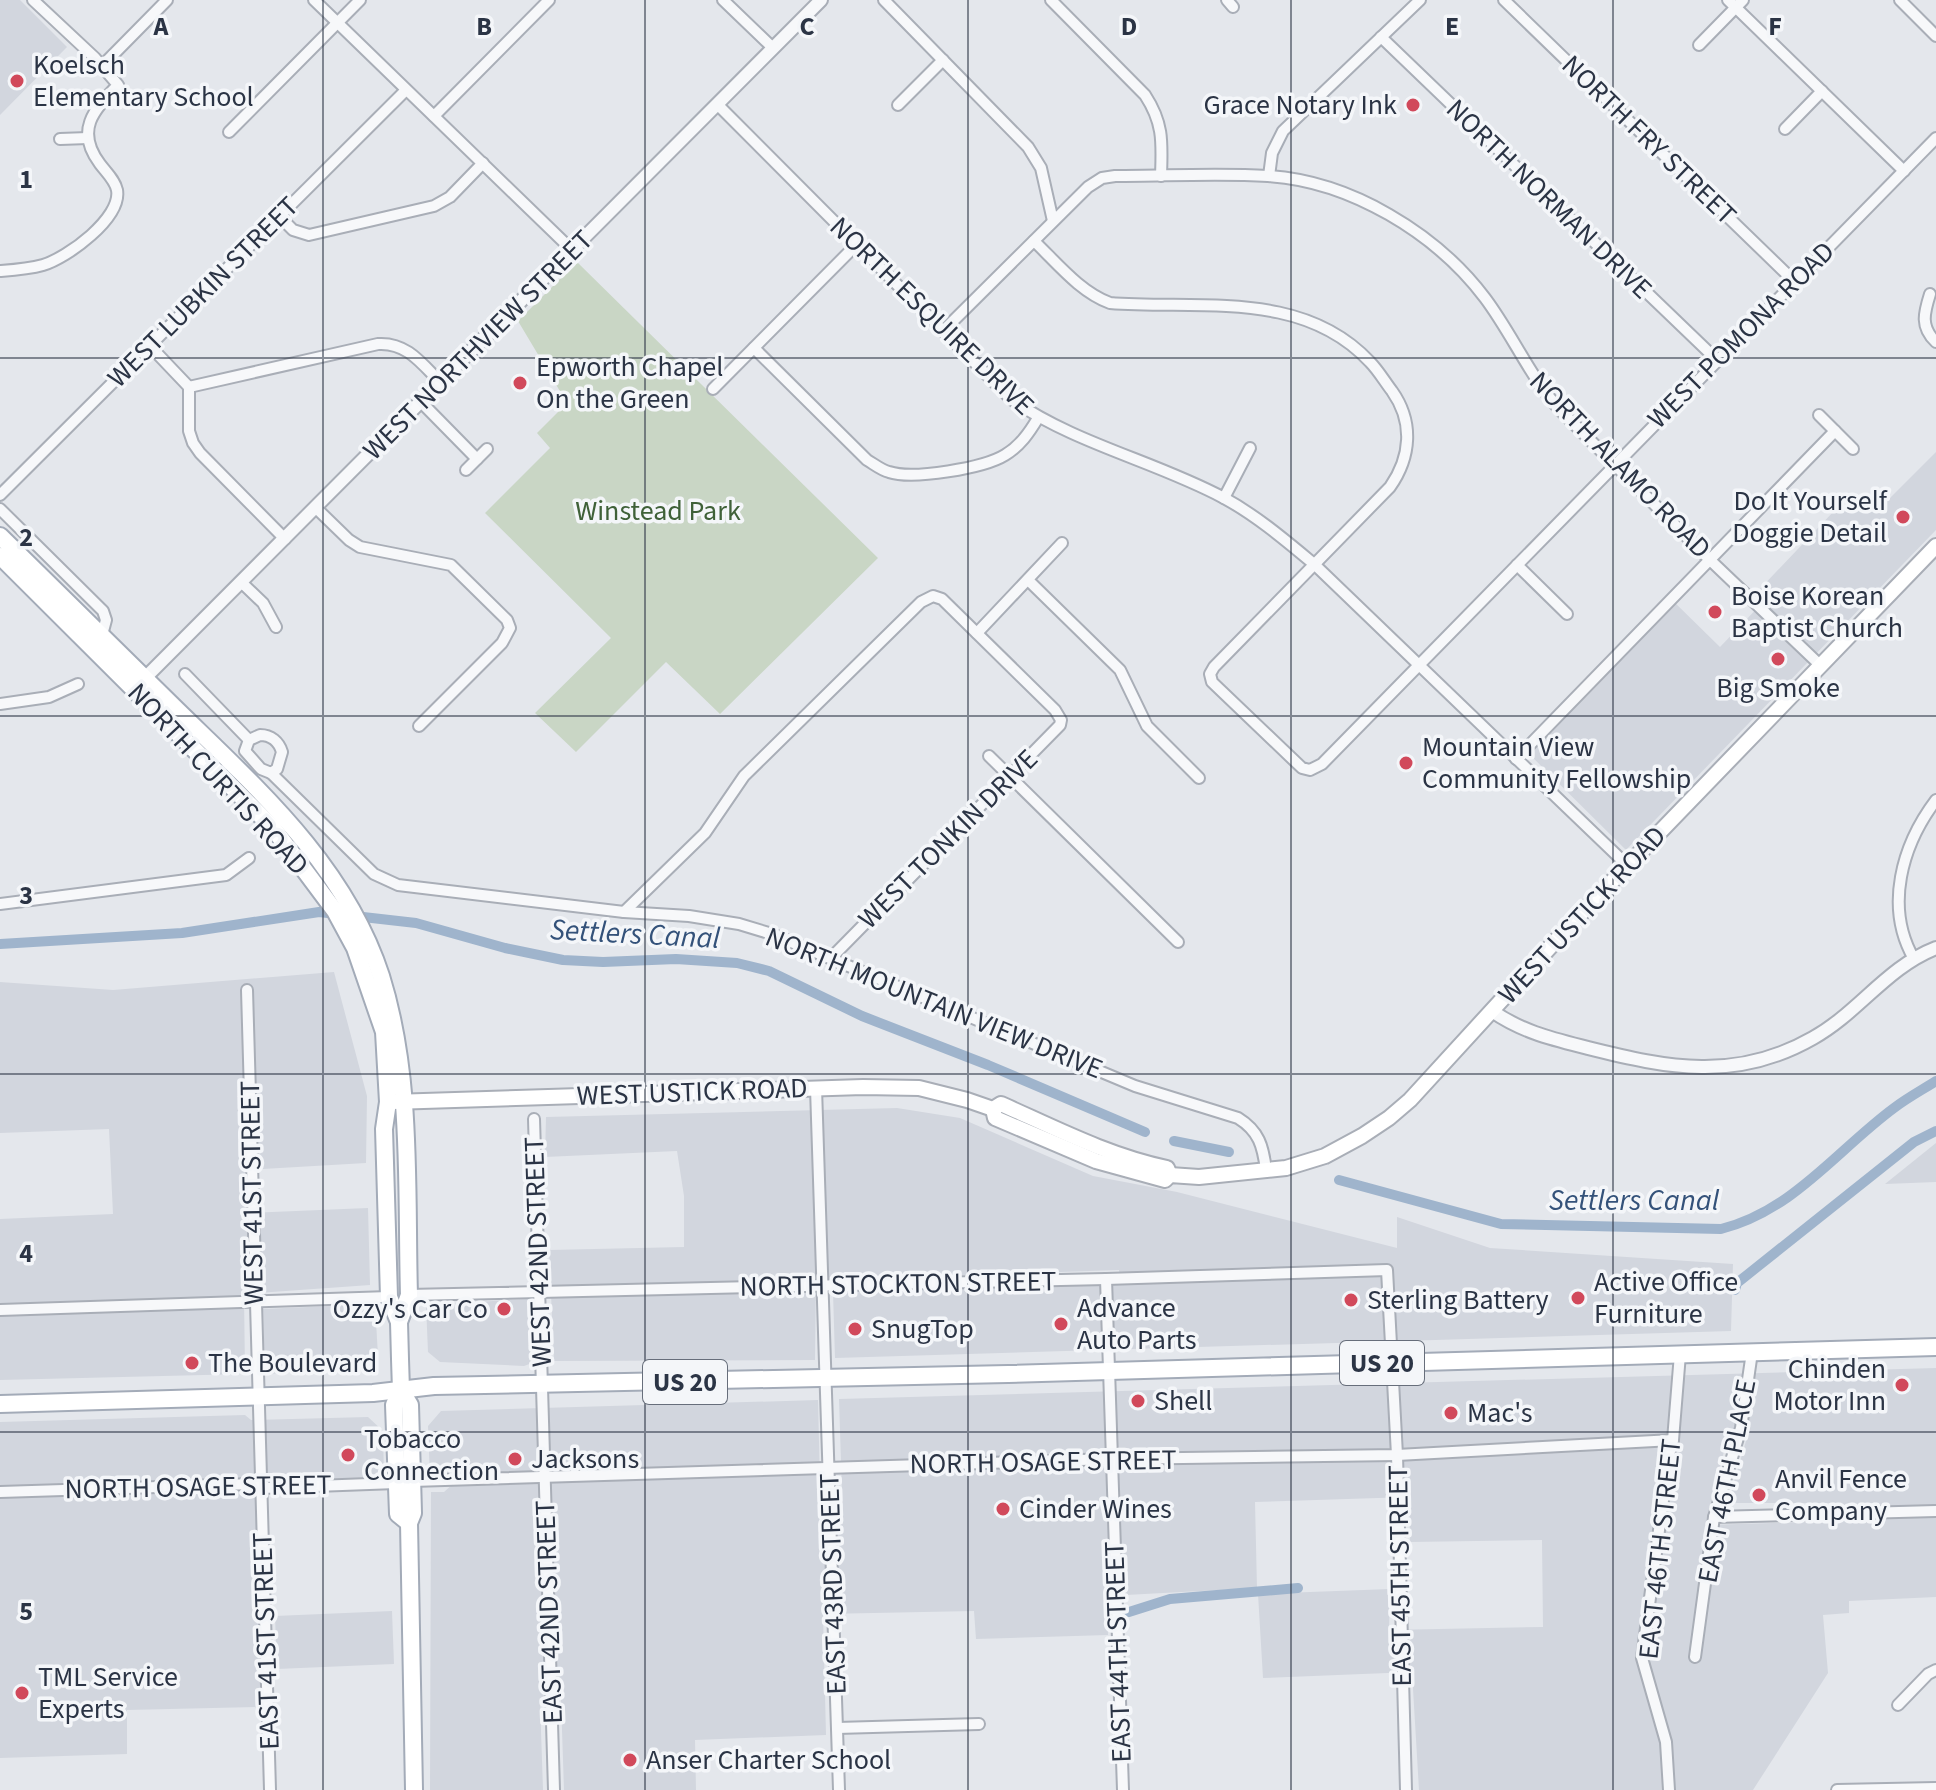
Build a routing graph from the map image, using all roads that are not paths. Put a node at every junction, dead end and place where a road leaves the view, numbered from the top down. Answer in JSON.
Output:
{"nodes":[{"id":1,"x":33,"y":0,"type":"edge"},
{"id":2,"x":167,"y":0,"type":"edge"},
{"id":3,"x":314,"y":0,"type":"edge"},
{"id":4,"x":360,"y":0,"type":"edge"},
{"id":5,"x":549,"y":0,"type":"edge"},
{"id":6,"x":723,"y":0,"type":"edge"},
{"id":7,"x":821,"y":0,"type":"edge"},
{"id":8,"x":884,"y":0,"type":"edge"},
{"id":9,"x":1051,"y":0,"type":"edge"},
{"id":10,"x":1420,"y":0,"type":"edge"},
{"id":11,"x":1504,"y":0,"type":"edge"},
{"id":12,"x":1900,"y":0,"type":"edge"},
{"id":13,"x":1736,"y":2,"type":"edge"},
{"id":14,"x":337,"y":23,"type":"junction"},
{"id":15,"x":1936,"y":36,"type":"edge"},
{"id":16,"x":1381,"y":37,"type":"junction"},
{"id":17,"x":1699,"y":45,"type":"dead end"},
{"id":18,"x":773,"y":48,"type":"junction"},
{"id":19,"x":943,"y":60,"type":"junction"},
{"id":20,"x":102,"y":66,"type":"junction"},
{"id":21,"x":406,"y":90,"type":"junction"},
{"id":22,"x":1822,"y":91,"type":"junction"},
{"id":23,"x":717,"y":104,"type":"junction"},
{"id":24,"x":898,"y":105,"type":"dead end"},
{"id":25,"x":434,"y":116,"type":"junction"},
{"id":26,"x":1785,"y":129,"type":"dead end"},
{"id":27,"x":229,"y":132,"type":"dead end"},
{"id":28,"x":88,"y":138,"type":"junction"},
{"id":29,"x":1936,"y":138,"type":"edge"},
{"id":30,"x":60,"y":139,"type":"dead end"},
{"id":31,"x":483,"y":163,"type":"junction"},
{"id":32,"x":1904,"y":171,"type":"junction"},
{"id":33,"x":1161,"y":176,"type":"junction"},
{"id":34,"x":1269,"y":176,"type":"junction"},
{"id":35,"x":279,"y":216,"type":"junction"},
{"id":36,"x":1053,"y":221,"type":"junction"},
{"id":37,"x":1034,"y":241,"type":"junction"},
{"id":38,"x":857,"y":244,"type":"junction"},
{"id":39,"x":572,"y":250,"type":"junction"},
{"id":40,"x":0,"y":271,"type":"edge"},
{"id":41,"x":1794,"y":281,"type":"junction"},
{"id":42,"x":1930,"y":294,"type":"dead end"},
{"id":43,"x":943,"y":331,"type":"junction"},
{"id":44,"x":1936,"y":342,"type":"edge"},
{"id":45,"x":149,"y":345,"type":"junction"},
{"id":46,"x":754,"y":348,"type":"junction"},
{"id":47,"x":1717,"y":360,"type":"junction"},
{"id":48,"x":441,"y":383,"type":"junction"},
{"id":49,"x":189,"y":387,"type":"junction"},
{"id":50,"x":713,"y":389,"type":"dead end"},
{"id":51,"x":422,"y":403,"type":"junction"},
{"id":52,"x":1819,"y":415,"type":"dead end"},
{"id":53,"x":1038,"y":418,"type":"junction"},
{"id":54,"x":1835,"y":431,"type":"junction"},
{"id":55,"x":1250,"y":448,"type":"dead end"},
{"id":56,"x":487,"y":449,"type":"dead end"},
{"id":57,"x":1853,"y":449,"type":"dead end"},
{"id":58,"x":477,"y":459,"type":"junction"},
{"id":59,"x":1615,"y":463,"type":"junction"},
{"id":60,"x":466,"y":470,"type":"dead end"},
{"id":61,"x":0,"y":495,"type":"edge"},
{"id":62,"x":1224,"y":498,"type":"junction"},
{"id":63,"x":316,"y":508,"type":"junction"},
{"id":64,"x":0,"y":509,"type":"edge"},
{"id":65,"x":0,"y":536,"type":"edge"},
{"id":66,"x":285,"y":539,"type":"junction"},
{"id":67,"x":1062,"y":543,"type":"dead end"},
{"id":68,"x":1936,"y":546,"type":"edge"},
{"id":69,"x":0,"y":556,"type":"edge"},
{"id":70,"x":1709,"y":559,"type":"junction"},
{"id":71,"x":1314,"y":564,"type":"junction"},
{"id":72,"x":1517,"y":565,"type":"junction"},
{"id":73,"x":1028,"y":580,"type":"junction"},
{"id":74,"x":241,"y":582,"type":"junction"},
{"id":75,"x":1567,"y":614,"type":"dead end"},
{"id":76,"x":276,"y":627,"type":"dead end"},
{"id":77,"x":977,"y":633,"type":"junction"},
{"id":78,"x":102,"y":635,"type":"junction"},
{"id":79,"x":1418,"y":665,"type":"junction"},
{"id":80,"x":1820,"y":665,"type":"junction"},
{"id":81,"x":185,"y":674,"type":"dead end"},
{"id":82,"x":140,"y":683,"type":"junction"},
{"id":83,"x":78,"y":684,"type":"dead end"},
{"id":84,"x":0,"y":704,"type":"edge"},
{"id":85,"x":419,"y":726,"type":"dead end"},
{"id":86,"x":249,"y":740,"type":"junction"},
{"id":87,"x":989,"y":756,"type":"dead end"},
{"id":88,"x":1516,"y":759,"type":"junction"},
{"id":89,"x":271,"y":773,"type":"junction"},
{"id":90,"x":1009,"y":777,"type":"junction"},
{"id":91,"x":1199,"y":778,"type":"dead end"},
{"id":92,"x":1936,"y":800,"type":"edge"},
{"id":93,"x":249,"y":858,"type":"dead end"},
{"id":94,"x":1627,"y":865,"type":"junction"},
{"id":95,"x":374,"y":874,"type":"joint"},
{"id":96,"x":0,"y":904,"type":"edge"},
{"id":97,"x":624,"y":912,"type":"junction"},
{"id":98,"x":1178,"y":942,"type":"dead end"},
{"id":99,"x":1936,"y":948,"type":"edge"},
{"id":100,"x":832,"y":957,"type":"junction"},
{"id":101,"x":1914,"y":959,"type":"junction"},
{"id":102,"x":247,"y":990,"type":"dead end"},
{"id":103,"x":1492,"y":1011,"type":"junction"},
{"id":104,"x":816,"y":1088,"type":"junction"},
{"id":105,"x":396,"y":1101,"type":"junction"},
{"id":106,"x":534,"y":1119,"type":"dead end"},
{"id":107,"x":1266,"y":1170,"type":"junction"},
{"id":108,"x":1387,"y":1270,"type":"joint"},
{"id":109,"x":1106,"y":1279,"type":"junction"},
{"id":110,"x":824,"y":1286,"type":"junction"},
{"id":111,"x":540,"y":1291,"type":"junction"},
{"id":112,"x":409,"y":1295,"type":"junction"},
{"id":113,"x":389,"y":1297,"type":"junction"},
{"id":114,"x":254,"y":1302,"type":"junction"},
{"id":115,"x":0,"y":1310,"type":"edge"},
{"id":116,"x":399,"y":1322,"type":"junction"},
{"id":117,"x":1936,"y":1347,"type":"edge"},
{"id":118,"x":1752,"y":1352,"type":"junction"},
{"id":119,"x":1680,"y":1354,"type":"junction"},
{"id":120,"x":1393,"y":1362,"type":"junction"},
{"id":121,"x":1109,"y":1370,"type":"junction"},
{"id":122,"x":827,"y":1378,"type":"junction"},
{"id":123,"x":542,"y":1385,"type":"junction"},
{"id":124,"x":401,"y":1390,"type":"junction"},
{"id":125,"x":258,"y":1396,"type":"junction"},
{"id":126,"x":0,"y":1404,"type":"edge"},
{"id":127,"x":1673,"y":1440,"type":"junction"},
{"id":128,"x":1397,"y":1455,"type":"junction"},
{"id":129,"x":1112,"y":1459,"type":"junction"},
{"id":130,"x":830,"y":1467,"type":"junction"},
{"id":131,"x":544,"y":1476,"type":"junction"},
{"id":132,"x":404,"y":1482,"type":"junction"},
{"id":133,"x":262,"y":1488,"type":"junction"},
{"id":134,"x":0,"y":1492,"type":"edge"},
{"id":135,"x":1936,"y":1511,"type":"edge"},
{"id":136,"x":1714,"y":1517,"type":"junction"},
{"id":137,"x":1695,"y":1657,"type":"dead end"},
{"id":138,"x":1936,"y":1670,"type":"edge"},
{"id":139,"x":1898,"y":1705,"type":"dead end"},
{"id":140,"x":979,"y":1724,"type":"dead end"},
{"id":141,"x":837,"y":1728,"type":"junction"},
{"id":142,"x":1936,"y":1788,"type":"edge"},
{"id":143,"x":270,"y":1790,"type":"edge"},
{"id":144,"x":414,"y":1790,"type":"edge"},
{"id":145,"x":554,"y":1790,"type":"edge"},
{"id":146,"x":839,"y":1790,"type":"edge"},
{"id":147,"x":1123,"y":1790,"type":"edge"},
{"id":148,"x":1406,"y":1790,"type":"edge"},
{"id":149,"x":1669,"y":1790,"type":"edge"},
{"id":150,"x":1837,"y":1790,"type":"edge"}],
"edges":[{"from":1,"to":20,"type":"street"},
{"from":2,"to":20,"type":"street"},
{"from":3,"to":14,"type":"street"},
{"from":4,"to":14,"type":"street"},
{"from":5,"to":25,"type":"street"},
{"from":6,"to":18,"type":"street"},
{"from":7,"to":18,"type":"street","name":"WEST NORTHVIEW STREET"},
{"from":8,"to":19,"type":"street"},
{"from":9,"to":33,"type":"street"},
{"from":10,"to":16,"type":"street"},
{"from":11,"to":41,"type":"street","name":"NORTH FRY STREET"},
{"from":12,"to":15,"type":"street"},
{"from":13,"to":17,"type":"street"},
{"from":13,"to":22,"type":"street"},
{"from":14,"to":21,"type":"street"},
{"from":14,"to":27,"type":"street"},
{"from":16,"to":34,"type":"street"},
{"from":16,"to":47,"type":"street","name":"NORTH NORMAN DRIVE"},
{"from":18,"to":23,"type":"street","name":"WEST NORTHVIEW STREET"},
{"from":19,"to":24,"type":"street"},
{"from":19,"to":36,"type":"street"},
{"from":20,"to":28,"type":"street"},
{"from":21,"to":25,"type":"street"},
{"from":21,"to":35,"type":"street","name":"WEST LUBKIN STREET"},
{"from":22,"to":26,"type":"street"},
{"from":22,"to":32,"type":"street"},
{"from":23,"to":38,"type":"street","name":"NORTH ESQUIRE DRIVE"},
{"from":23,"to":39,"type":"street","name":"WEST NORTHVIEW STREET"},
{"from":25,"to":31,"type":"street"},
{"from":28,"to":30,"type":"street"},
{"from":28,"to":40,"type":"street"},
{"from":29,"to":32,"type":"street","name":"WEST POMONA ROAD"},
{"from":31,"to":35,"type":"street"},
{"from":31,"to":39,"type":"street"},
{"from":32,"to":41,"type":"street","name":"WEST POMONA ROAD"},
{"from":33,"to":34,"type":"street","name":"NORTH ALAMO ROAD"},
{"from":33,"to":36,"type":"street","name":"NORTH ALAMO ROAD"},
{"from":34,"to":59,"type":"street","name":"NORTH ALAMO ROAD"},
{"from":35,"to":45,"type":"street","name":"WEST LUBKIN STREET"},
{"from":36,"to":37,"type":"street","name":"NORTH ALAMO ROAD"},
{"from":37,"to":43,"type":"street","name":"NORTH ALAMO ROAD"},
{"from":37,"to":71,"type":"street"},
{"from":38,"to":43,"type":"street","name":"NORTH ESQUIRE DRIVE"},
{"from":38,"to":46,"type":"street"},
{"from":39,"to":48,"type":"street","name":"WEST NORTHVIEW STREET"},
{"from":41,"to":47,"type":"street","name":"WEST POMONA ROAD"},
{"from":42,"to":44,"type":"street"},
{"from":43,"to":53,"type":"street","name":"NORTH ESQUIRE DRIVE"},
{"from":45,"to":49,"type":"street"},
{"from":45,"to":61,"type":"street","name":"WEST LUBKIN STREET"},
{"from":46,"to":50,"type":"street"},
{"from":46,"to":53,"type":"street"},
{"from":47,"to":59,"type":"street","name":"WEST POMONA ROAD"},
{"from":48,"to":49,"type":"street"},
{"from":48,"to":51,"type":"street","name":"WEST NORTHVIEW STREET"},
{"from":49,"to":66,"type":"street"},
{"from":51,"to":58,"type":"street"},
{"from":51,"to":63,"type":"street","name":"WEST NORTHVIEW STREET"},
{"from":52,"to":54,"type":"street"},
{"from":53,"to":62,"type":"street","name":"NORTH ESQUIRE DRIVE"},
{"from":54,"to":57,"type":"street"},
{"from":54,"to":70,"type":"street"},
{"from":55,"to":62,"type":"street"},
{"from":56,"to":58,"type":"street"},
{"from":58,"to":60,"type":"street"},
{"from":59,"to":70,"type":"street","name":"NORTH ALAMO ROAD"},
{"from":59,"to":72,"type":"street","name":"WEST POMONA ROAD"},
{"from":62,"to":71,"type":"street","name":"NORTH ESQUIRE DRIVE"},
{"from":63,"to":66,"type":"street","name":"WEST NORTHVIEW STREET"},
{"from":63,"to":85,"type":"street"},
{"from":64,"to":78,"type":"street","name":"NORTH CURTIS ROAD"},
{"from":65,"to":78,"type":"main road","name":"NORTH CURTIS ROAD"},
{"from":66,"to":74,"type":"street","name":"WEST NORTHVIEW STREET"},
{"from":67,"to":73,"type":"street"},
{"from":68,"to":80,"type":"main road","name":"WEST USTICK ROAD"},
{"from":69,"to":82,"type":"main road","name":"NORTH CURTIS ROAD"},
{"from":70,"to":80,"type":"street","name":"NORTH ALAMO ROAD"},
{"from":70,"to":88,"type":"street"},
{"from":71,"to":79,"type":"street","name":"NORTH ESQUIRE DRIVE"},
{"from":71,"to":79,"type":"street","name":"WEST POMONA ROAD"},
{"from":72,"to":75,"type":"street"},
{"from":72,"to":79,"type":"street","name":"WEST POMONA ROAD"},
{"from":73,"to":77,"type":"street"},
{"from":73,"to":91,"type":"street"},
{"from":74,"to":76,"type":"street"},
{"from":74,"to":82,"type":"street","name":"WEST NORTHVIEW STREET"},
{"from":77,"to":90,"type":"street","name":"WEST TONKIN DRIVE"},
{"from":77,"to":97,"type":"street"},
{"from":78,"to":82,"type":"main road","name":"NORTH CURTIS ROAD"},
{"from":79,"to":88,"type":"street","name":"NORTH ESQUIRE DRIVE"},
{"from":80,"to":94,"type":"main road","name":"WEST USTICK ROAD"},
{"from":81,"to":86,"type":"street","name":"NORTH CURTIS ROAD"},
{"from":82,"to":105,"type":"main road","name":"NORTH CURTIS ROAD"},
{"from":83,"to":84,"type":"street"},
{"from":86,"to":89,"type":"street","name":"NORTH CURTIS ROAD"},
{"from":86,"to":89,"type":"street","name":"NORTH CURTIS ROAD"},
{"from":87,"to":90,"type":"street"},
{"from":88,"to":94,"type":"street","name":"NORTH ESQUIRE DRIVE"},
{"from":89,"to":95,"type":"street","name":"NORTH CURTIS ROAD"},
{"from":90,"to":98,"type":"street"},
{"from":90,"to":100,"type":"street","name":"WEST TONKIN DRIVE"},
{"from":92,"to":101,"type":"street"},
{"from":93,"to":96,"type":"street"},
{"from":94,"to":103,"type":"main road","name":"WEST USTICK ROAD"},
{"from":95,"to":97,"type":"street","name":"NORTH MOUNTAIN VIEW DRIVE"},
{"from":97,"to":100,"type":"street","name":"NORTH MOUNTAIN VIEW DRIVE"},
{"from":99,"to":101,"type":"street"},
{"from":100,"to":107,"type":"street","name":"NORTH MOUNTAIN VIEW DRIVE"},
{"from":101,"to":103,"type":"street"},
{"from":102,"to":114,"type":"street","name":"WEST 41ST STREET"},
{"from":103,"to":107,"type":"main road","name":"WEST USTICK ROAD"},
{"from":104,"to":105,"type":"main road","name":"WEST USTICK ROAD"},
{"from":104,"to":107,"type":"main road","name":"WEST USTICK ROAD"},
{"from":104,"to":110,"type":"street","name":"EAST 43RD STREET"},
{"from":105,"to":112,"type":"main road","name":"NORTH CURTIS ROAD"},
{"from":105,"to":113,"type":"main road","name":"NORTH CURTIS ROAD"},
{"from":106,"to":111,"type":"street","name":"WEST 42ND STREET"},
{"from":108,"to":109,"type":"street","name":"NORTH STOCKTON STREET"},
{"from":108,"to":120,"type":"street","name":"EAST 45TH STREET"},
{"from":109,"to":110,"type":"street","name":"NORTH STOCKTON STREET"},
{"from":109,"to":121,"type":"street","name":"EAST 44TH STREET"},
{"from":110,"to":111,"type":"street","name":"NORTH STOCKTON STREET"},
{"from":110,"to":122,"type":"street","name":"EAST 43RD STREET"},
{"from":111,"to":112,"type":"street","name":"NORTH STOCKTON STREET"},
{"from":111,"to":123,"type":"street","name":"WEST 42ND STREET"},
{"from":112,"to":116,"type":"main road","name":"NORTH CURTIS ROAD"},
{"from":113,"to":114,"type":"street"},
{"from":113,"to":116,"type":"main road","name":"NORTH CURTIS ROAD"},
{"from":114,"to":115,"type":"street"},
{"from":114,"to":125,"type":"street","name":"WEST 41ST STREET"},
{"from":116,"to":124,"type":"main road","name":"NORTH CURTIS ROAD"},
{"from":117,"to":118,"type":"main road","number":"US 20"},
{"from":118,"to":119,"type":"main road","number":"US 20"},
{"from":118,"to":136,"type":"street","name":"EAST 46TH PLACE"},
{"from":119,"to":120,"type":"main road","number":"US 20"},
{"from":119,"to":127,"type":"street","name":"EAST 46TH STREET"},
{"from":120,"to":121,"type":"main road","number":"US 20"},
{"from":120,"to":128,"type":"street","name":"EAST 45TH STREET"},
{"from":121,"to":122,"type":"main road","number":"US 20"},
{"from":121,"to":129,"type":"street","name":"EAST 44TH STREET"},
{"from":122,"to":123,"type":"main road","number":"US 20"},
{"from":122,"to":130,"type":"street","name":"EAST 43RD STREET"},
{"from":123,"to":124,"type":"main road","number":"US 20"},
{"from":123,"to":131,"type":"street","name":"EAST 42ND STREET"},
{"from":124,"to":125,"type":"main road","number":"US 20"},
{"from":124,"to":132,"type":"main road","name":"NORTH CURTIS ROAD"},
{"from":125,"to":126,"type":"main road","number":"US 20"},
{"from":125,"to":133,"type":"street","name":"EAST 41ST STREET"},
{"from":127,"to":128,"type":"street","name":"NORTH OSAGE STREET"},
{"from":127,"to":149,"type":"street","name":"EAST 46TH STREET"},
{"from":128,"to":129,"type":"street","name":"NORTH OSAGE STREET"},
{"from":128,"to":148,"type":"street","name":"EAST 45TH STREET"},
{"from":129,"to":130,"type":"street","name":"NORTH OSAGE STREET"},
{"from":129,"to":147,"type":"street","name":"EAST 44TH STREET"},
{"from":130,"to":131,"type":"street","name":"NORTH OSAGE STREET"},
{"from":130,"to":141,"type":"street","name":"EAST 43RD STREET"},
{"from":131,"to":132,"type":"street","name":"NORTH OSAGE STREET"},
{"from":131,"to":145,"type":"street","name":"EAST 42ND STREET"},
{"from":132,"to":133,"type":"street","name":"NORTH OSAGE STREET"},
{"from":132,"to":144,"type":"main road","name":"NORTH CURTIS ROAD"},
{"from":133,"to":134,"type":"street","name":"NORTH OSAGE STREET"},
{"from":133,"to":143,"type":"street","name":"EAST 41ST STREET"},
{"from":135,"to":136,"type":"street"},
{"from":136,"to":137,"type":"street","name":"EAST 46TH PLACE"},
{"from":138,"to":139,"type":"street"},
{"from":140,"to":141,"type":"street"},
{"from":141,"to":146,"type":"street","name":"EAST 43RD STREET"},
{"from":142,"to":150,"type":"street"}]}
